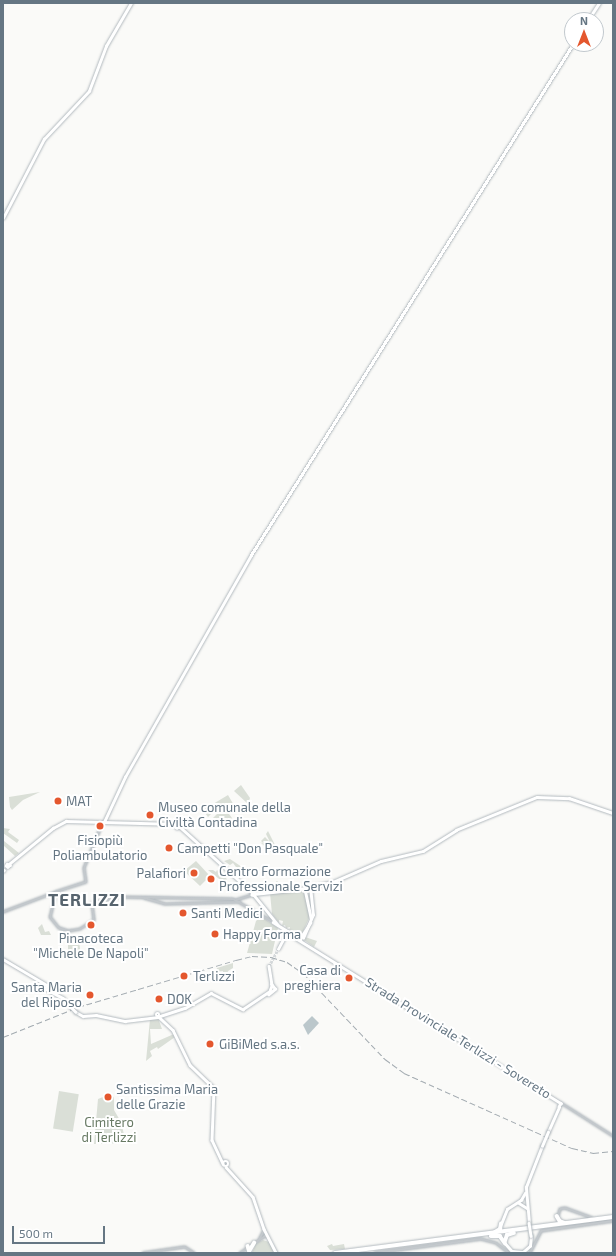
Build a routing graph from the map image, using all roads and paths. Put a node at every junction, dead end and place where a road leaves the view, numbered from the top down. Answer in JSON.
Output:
{"nodes":[{"id":1,"x":131,"y":3,"type":"edge"},
{"id":2,"x":599,"y":3,"type":"edge"},
{"id":3,"x":593,"y":12,"type":"edge"},
{"id":4,"x":568,"y":52,"type":"edge"},
{"id":5,"x":3,"y":218,"type":"edge"},
{"id":6,"x":613,"y":813,"type":"edge"},
{"id":7,"x":104,"y":822,"type":"junction"},
{"id":8,"x":3,"y":870,"type":"edge"},
{"id":9,"x":310,"y":887,"type":"junction"},
{"id":10,"x":304,"y":888,"type":"junction"},
{"id":11,"x":56,"y":892,"type":"junction"},
{"id":12,"x":253,"y":894,"type":"junction"},
{"id":13,"x":149,"y":897,"type":"junction"},
{"id":14,"x":144,"y":898,"type":"junction"},
{"id":15,"x":232,"y":900,"type":"junction"},
{"id":16,"x":148,"y":901,"type":"junction"},
{"id":17,"x":3,"y":912,"type":"edge"},
{"id":18,"x":272,"y":920,"type":"junction"},
{"id":19,"x":287,"y":933,"type":"junction"},
{"id":20,"x":301,"y":938,"type":"junction"},
{"id":21,"x":278,"y":949,"type":"tunnel mouth"},
{"id":22,"x":3,"y":959,"type":"edge"},
{"id":23,"x":269,"y":966,"type":"tunnel mouth"},
{"id":24,"x":158,"y":1016,"type":"junction"},
{"id":25,"x":560,"y":1103,"type":"junction"},
{"id":26,"x":613,"y":1136,"type":"edge"},
{"id":27,"x":526,"y":1192,"type":"junction"},
{"id":28,"x":526,"y":1201,"type":"junction"},
{"id":29,"x":518,"y":1202,"type":"junction"},
{"id":30,"x":527,"y":1208,"type":"junction"},
{"id":31,"x":558,"y":1216,"type":"junction"},
{"id":32,"x":613,"y":1218,"type":"edge"},
{"id":33,"x":581,"y":1222,"type":"junction"},
{"id":34,"x":501,"y":1224,"type":"junction"},
{"id":35,"x":540,"y":1227,"type":"junction"},
{"id":36,"x":526,"y":1230,"type":"junction"},
{"id":37,"x":265,"y":1235,"type":"junction"},
{"id":38,"x":478,"y":1236,"type":"junction"},
{"id":39,"x":263,"y":1239,"type":"junction"},
{"id":40,"x":258,"y":1240,"type":"junction"},
{"id":41,"x":270,"y":1241,"type":"junction"},
{"id":42,"x":254,"y":1243,"type":"junction"},
{"id":43,"x":506,"y":1243,"type":"junction"},
{"id":44,"x":248,"y":1246,"type":"junction"},
{"id":45,"x":501,"y":1247,"type":"junction"},
{"id":46,"x":241,"y":1252,"type":"edge"},
{"id":47,"x":250,"y":1252,"type":"edge"},
{"id":48,"x":276,"y":1252,"type":"edge"},
{"id":49,"x":374,"y":1252,"type":"edge"},
{"id":50,"x":143,"y":1253,"type":"edge"},
{"id":51,"x":194,"y":1253,"type":"edge"},
{"id":52,"x":336,"y":1253,"type":"edge"},
{"id":53,"x":351,"y":1253,"type":"edge"},
{"id":54,"x":360,"y":1253,"type":"edge"},
{"id":55,"x":509,"y":1253,"type":"edge"},
{"id":56,"x":530,"y":1253,"type":"edge"}],
"edges":[{"from":1,"to":5,"type":"main road"},
{"from":2,"to":3,"type":"main road"},
{"from":4,"to":7,"type":"main road"},
{"from":6,"to":9,"type":"main road"},
{"from":7,"to":8,"type":"main road"},
{"from":7,"to":11,"type":"street"},
{"from":7,"to":12,"type":"main road"},
{"from":9,"to":10,"type":"main road"},
{"from":9,"to":20,"type":"main road"},
{"from":10,"to":12,"type":"main road"},
{"from":10,"to":20,"type":"main road"},
{"from":11,"to":14,"type":"street"},
{"from":11,"to":17,"type":"street"},
{"from":12,"to":15,"type":"street"},
{"from":12,"to":18,"type":"main road"},
{"from":13,"to":14,"type":"street"},
{"from":13,"to":15,"type":"street"},
{"from":13,"to":16,"type":"street"},
{"from":14,"to":16,"type":"street"},
{"from":15,"to":16,"type":"street"},
{"from":15,"to":18,"type":"street"},
{"from":18,"to":19,"type":"main road"},
{"from":19,"to":20,"type":"main road","name":"Strada Provinciale Terlizzi - Sovereto"},
{"from":19,"to":21,"type":"main road"},
{"from":20,"to":25,"type":"main road","name":"Strada Provinciale Terlizzi - Sovereto"},
{"from":22,"to":24,"type":"main road","bridge":true},
{"from":23,"to":24,"type":"main road"},
{"from":24,"to":37,"type":"main road"},
{"from":25,"to":26,"type":"street","name":"Strada Provinciale Terlizzi - Sovereto"},
{"from":25,"to":27,"type":"main road","bridge":true},
{"from":27,"to":28,"type":"main road"},
{"from":27,"to":29,"type":"main road"},
{"from":28,"to":29,"type":"main road"},
{"from":28,"to":30,"type":"main road"},
{"from":29,"to":30,"type":"main road"},
{"from":29,"to":34,"type":"main road"},
{"from":30,"to":43,"type":"main road","bridge":true},
{"from":31,"to":32,"type":"street"},
{"from":31,"to":33,"type":"highway"},
{"from":31,"to":35,"type":"highway"},
{"from":32,"to":33,"type":"highway"},
{"from":32,"to":36,"type":"highway"},
{"from":32,"to":56,"type":"street"},
{"from":33,"to":35,"type":"highway"},
{"from":34,"to":36,"type":"highway"},
{"from":34,"to":38,"type":"highway"},
{"from":35,"to":36,"type":"highway"},
{"from":36,"to":38,"type":"highway"},
{"from":36,"to":43,"type":"highway"},
{"from":37,"to":39,"type":"street"},
{"from":37,"to":40,"type":"street"},
{"from":37,"to":41,"type":"main road"},
{"from":38,"to":43,"type":"highway"},
{"from":38,"to":49,"type":"highway"},
{"from":38,"to":52,"type":"highway"},
{"from":39,"to":40,"type":"street"},
{"from":39,"to":41,"type":"street"},
{"from":40,"to":42,"type":"street"},
{"from":41,"to":48,"type":"main road"},
{"from":42,"to":44,"type":"street"},
{"from":42,"to":47,"type":"highway"},
{"from":43,"to":45,"type":"street"},
{"from":44,"to":46,"type":"street"},
{"from":44,"to":47,"type":"highway"},
{"from":45,"to":49,"type":"street"},
{"from":45,"to":55,"type":"street"},
{"from":46,"to":47,"type":"highway"},
{"from":49,"to":53,"type":"highway"},
{"from":49,"to":54,"type":"highway"},
{"from":50,"to":51,"type":"street"}]}
